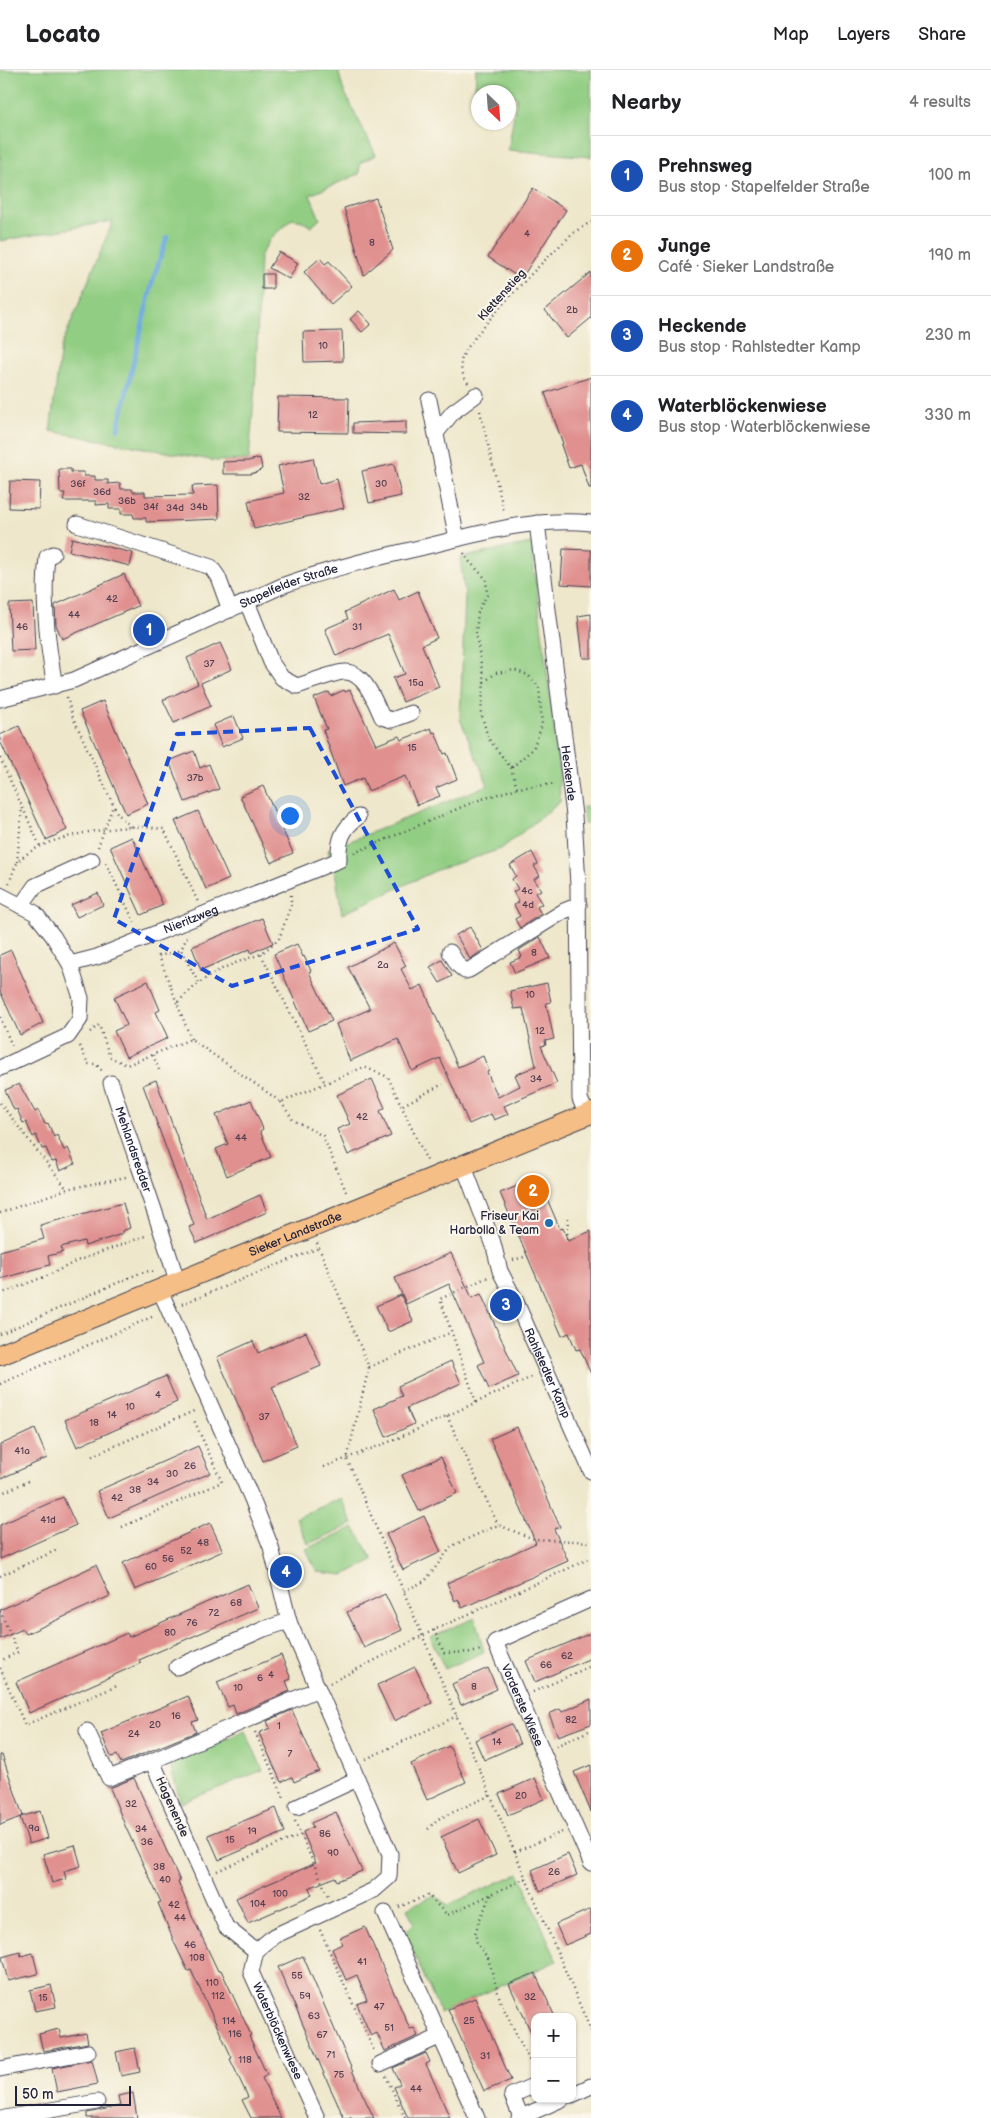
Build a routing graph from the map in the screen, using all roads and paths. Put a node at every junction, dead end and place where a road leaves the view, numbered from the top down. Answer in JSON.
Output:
{"nodes":[{"id":1,"x":591,"y":222,"type":"edge"},
{"id":2,"x":476,"y":395,"type":"junction"},
{"id":3,"x":429,"y":400,"type":"dead end"},
{"id":4,"x":436,"y":433,"type":"junction"},
{"id":5,"x":536,"y":523,"type":"junction"},
{"id":6,"x":591,"y":523,"type":"edge"},
{"id":7,"x":77,"y":524,"type":"dead end"},
{"id":8,"x":508,"y":528,"type":"junction"},
{"id":9,"x":457,"y":539,"type":"junction"},
{"id":10,"x":52,"y":554,"type":"dead end"},
{"id":11,"x":248,"y":602,"type":"junction"},
{"id":12,"x":230,"y":610,"type":"junction"},
{"id":13,"x":484,"y":682,"type":"junction"},
{"id":14,"x":59,"y":685,"type":"junction"},
{"id":15,"x":0,"y":699,"type":"edge"},
{"id":16,"x":411,"y":713,"type":"dead end"},
{"id":17,"x":0,"y":758,"type":"edge"},
{"id":18,"x":511,"y":768,"type":"junction"},
{"id":19,"x":569,"y":782,"type":"junction"},
{"id":20,"x":517,"y":788,"type":"junction"},
{"id":21,"x":113,"y":805,"type":"junction"},
{"id":22,"x":22,"y":806,"type":"junction"},
{"id":23,"x":358,"y":817,"type":"dead end"},
{"id":24,"x":131,"y":827,"type":"junction"},
{"id":25,"x":104,"y":830,"type":"junction"},
{"id":26,"x":40,"y":846,"type":"junction"},
{"id":27,"x":98,"y":856,"type":"junction"},
{"id":28,"x":339,"y":860,"type":"junction"},
{"id":29,"x":17,"y":862,"type":"junction"},
{"id":30,"x":292,"y":879,"type":"junction"},
{"id":31,"x":2,"y":896,"type":"edge"},
{"id":32,"x":21,"y":906,"type":"junction"},
{"id":33,"x":579,"y":906,"type":"junction"},
{"id":34,"x":204,"y":914,"type":"junction"},
{"id":35,"x":187,"y":921,"type":"junction"},
{"id":36,"x":142,"y":938,"type":"junction"},
{"id":37,"x":181,"y":950,"type":"junction"},
{"id":38,"x":450,"y":952,"type":"dead end"},
{"id":39,"x":262,"y":954,"type":"junction"},
{"id":40,"x":70,"y":964,"type":"junction"},
{"id":41,"x":198,"y":982,"type":"junction"},
{"id":42,"x":176,"y":1003,"type":"junction"},
{"id":43,"x":0,"y":1017,"type":"edge"},
{"id":44,"x":73,"y":1039,"type":"junction"},
{"id":45,"x":191,"y":1039,"type":"junction"},
{"id":46,"x":153,"y":1054,"type":"junction"},
{"id":47,"x":18,"y":1060,"type":"junction"},
{"id":48,"x":0,"y":1068,"type":"edge"},
{"id":49,"x":158,"y":1070,"type":"dead end"},
{"id":50,"x":111,"y":1083,"type":"joint"},
{"id":51,"x":325,"y":1083,"type":"junction"},
{"id":52,"x":443,"y":1084,"type":"dead end"},
{"id":53,"x":0,"y":1102,"type":"edge"},
{"id":54,"x":281,"y":1102,"type":"junction"},
{"id":55,"x":402,"y":1106,"type":"junction"},
{"id":56,"x":589,"y":1114,"type":"edge"},
{"id":57,"x":463,"y":1164,"type":"junction"},
{"id":58,"x":140,"y":1173,"type":"junction"},
{"id":59,"x":434,"y":1176,"type":"junction"},
{"id":60,"x":67,"y":1189,"type":"junction"},
{"id":61,"x":353,"y":1209,"type":"junction"},
{"id":62,"x":0,"y":1213,"type":"edge"},
{"id":63,"x":568,"y":1218,"type":"dead end"},
{"id":64,"x":310,"y":1226,"type":"junction"},
{"id":65,"x":161,"y":1230,"type":"junction"},
{"id":66,"x":567,"y":1239,"type":"dead end"},
{"id":67,"x":500,"y":1271,"type":"junction"},
{"id":68,"x":168,"y":1285,"type":"junction"},
{"id":69,"x":0,"y":1294,"type":"edge"},
{"id":70,"x":452,"y":1332,"type":"junction"},
{"id":71,"x":0,"y":1334,"type":"edge"},
{"id":72,"x":0,"y":1355,"type":"edge"},
{"id":73,"x":370,"y":1367,"type":"junction"},
{"id":74,"x":546,"y":1370,"type":"junction"},
{"id":75,"x":476,"y":1402,"type":"junction"},
{"id":76,"x":210,"y":1404,"type":"junction"},
{"id":77,"x":447,"y":1415,"type":"junction"},
{"id":78,"x":193,"y":1418,"type":"dead end"},
{"id":79,"x":92,"y":1456,"type":"dead end"},
{"id":80,"x":347,"y":1459,"type":"junction"},
{"id":81,"x":324,"y":1467,"type":"dead end"},
{"id":82,"x":591,"y":1471,"type":"edge"},
{"id":83,"x":28,"y":1481,"type":"dead end"},
{"id":84,"x":0,"y":1494,"type":"edge"},
{"id":85,"x":498,"y":1525,"type":"junction"},
{"id":86,"x":122,"y":1527,"type":"dead end"},
{"id":87,"x":591,"y":1542,"type":"edge"},
{"id":88,"x":57,"y":1550,"type":"dead end"},
{"id":89,"x":591,"y":1558,"type":"edge"},
{"id":90,"x":0,"y":1576,"type":"edge"},
{"id":91,"x":403,"y":1591,"type":"junction"},
{"id":92,"x":591,"y":1599,"type":"edge"},
{"id":93,"x":0,"y":1611,"type":"edge"},
{"id":94,"x":288,"y":1621,"type":"junction"},
{"id":95,"x":434,"y":1630,"type":"junction"},
{"id":96,"x":422,"y":1636,"type":"junction"},
{"id":97,"x":495,"y":1642,"type":"junction"},
{"id":98,"x":0,"y":1661,"type":"edge"},
{"id":99,"x":177,"y":1666,"type":"dead end"},
{"id":100,"x":591,"y":1666,"type":"edge"},
{"id":101,"x":0,"y":1668,"type":"edge"},
{"id":102,"x":117,"y":1686,"type":"dead end"},
{"id":103,"x":318,"y":1689,"type":"junction"},
{"id":104,"x":520,"y":1698,"type":"junction"},
{"id":105,"x":457,"y":1716,"type":"junction"},
{"id":106,"x":591,"y":1730,"type":"edge"},
{"id":107,"x":87,"y":1731,"type":"dead end"},
{"id":108,"x":543,"y":1752,"type":"junction"},
{"id":109,"x":155,"y":1768,"type":"junction"},
{"id":110,"x":354,"y":1773,"type":"junction"},
{"id":111,"x":490,"y":1795,"type":"junction"},
{"id":112,"x":297,"y":1807,"type":"dead end"},
{"id":113,"x":575,"y":1826,"type":"junction"},
{"id":114,"x":428,"y":1829,"type":"dead end"},
{"id":115,"x":300,"y":1835,"type":"dead end"},
{"id":116,"x":515,"y":1852,"type":"junction"},
{"id":117,"x":591,"y":1863,"type":"edge"},
{"id":118,"x":204,"y":1877,"type":"junction"},
{"id":119,"x":526,"y":1878,"type":"junction"},
{"id":120,"x":491,"y":1894,"type":"junction"},
{"id":121,"x":384,"y":1913,"type":"joint"},
{"id":122,"x":315,"y":1918,"type":"junction"},
{"id":123,"x":256,"y":1951,"type":"junction"},
{"id":124,"x":591,"y":2031,"type":"edge"},
{"id":125,"x":441,"y":2036,"type":"junction"},
{"id":126,"x":380,"y":2064,"type":"junction"},
{"id":127,"x":531,"y":2064,"type":"edge"},
{"id":128,"x":0,"y":2069,"type":"edge"},
{"id":129,"x":0,"y":2080,"type":"edge"},
{"id":130,"x":591,"y":2086,"type":"edge"},
{"id":131,"x":531,"y":2087,"type":"edge"},
{"id":132,"x":576,"y":2093,"type":"edge"},
{"id":133,"x":97,"y":2102,"type":"dead end"},
{"id":134,"x":553,"y":2103,"type":"edge"},
{"id":135,"x":5,"y":2118,"type":"edge"},
{"id":136,"x":317,"y":2118,"type":"edge"},
{"id":137,"x":405,"y":2118,"type":"edge"},
{"id":138,"x":477,"y":2118,"type":"edge"},
{"id":139,"x":520,"y":2118,"type":"edge"}],
"edges":[{"from":1,"to":2,"type":"path","name":"Klettenstieg"},
{"from":2,"to":4,"type":"street"},
{"from":2,"to":8,"type":"path","name":"Klettenstieg"},
{"from":3,"to":4,"type":"street"},
{"from":4,"to":9,"type":"street"},
{"from":5,"to":6,"type":"street","name":"Stapelfelder Straße"},
{"from":5,"to":8,"type":"street","name":"Stapelfelder Straße"},
{"from":5,"to":19,"type":"street","name":"Heckende"},
{"from":7,"to":12,"type":"street"},
{"from":8,"to":9,"type":"street","name":"Stapelfelder Straße"},
{"from":9,"to":11,"type":"street","name":"Stapelfelder Straße"},
{"from":9,"to":13,"type":"path"},
{"from":10,"to":14,"type":"street"},
{"from":11,"to":12,"type":"street","name":"Stapelfelder Straße"},
{"from":11,"to":16,"type":"street"},
{"from":12,"to":14,"type":"street","name":"Stapelfelder Straße"},
{"from":13,"to":18,"type":"path"},
{"from":13,"to":18,"type":"path"},
{"from":14,"to":15,"type":"street","name":"Stapelfelder Straße"},
{"from":14,"to":21,"type":"path"},
{"from":17,"to":22,"type":"path"},
{"from":18,"to":20,"type":"path"},
{"from":19,"to":20,"type":"path"},
{"from":19,"to":33,"type":"street","name":"Heckende"},
{"from":20,"to":28,"type":"path"},
{"from":21,"to":24,"type":"path"},
{"from":21,"to":25,"type":"path"},
{"from":22,"to":26,"type":"path"},
{"from":22,"to":29,"type":"path"},
{"from":23,"to":28,"type":"street"},
{"from":24,"to":25,"type":"path"},
{"from":24,"to":34,"type":"path"},
{"from":25,"to":26,"type":"path"},
{"from":25,"to":27,"type":"path"},
{"from":26,"to":29,"type":"path"},
{"from":27,"to":32,"type":"street"},
{"from":27,"to":36,"type":"path"},
{"from":28,"to":30,"type":"street","name":"Nieritzweg"},
{"from":29,"to":31,"type":"path"},
{"from":30,"to":34,"type":"street","name":"Nieritzweg"},
{"from":30,"to":39,"type":"path"},
{"from":31,"to":32,"type":"street"},
{"from":32,"to":40,"type":"street"},
{"from":33,"to":38,"type":"street"},
{"from":33,"to":56,"type":"street","name":"Heckende"},
{"from":34,"to":35,"type":"street","name":"Nieritzweg"},
{"from":35,"to":36,"type":"street","name":"Nieritzweg"},
{"from":35,"to":37,"type":"path"},
{"from":36,"to":40,"type":"street","name":"Nieritzweg"},
{"from":37,"to":41,"type":"path"},
{"from":37,"to":42,"type":"path"},
{"from":39,"to":41,"type":"path"},
{"from":39,"to":51,"type":"path"},
{"from":40,"to":44,"type":"street"},
{"from":41,"to":42,"type":"path"},
{"from":42,"to":45,"type":"path"},
{"from":43,"to":47,"type":"path"},
{"from":44,"to":46,"type":"path"},
{"from":44,"to":47,"type":"street"},
{"from":44,"to":50,"type":"path"},
{"from":45,"to":46,"type":"path"},
{"from":45,"to":54,"type":"path"},
{"from":46,"to":49,"type":"path"},
{"from":47,"to":48,"type":"street"},
{"from":50,"to":58,"type":"street","name":"Mehlandsredder"},
{"from":51,"to":54,"type":"path"},
{"from":51,"to":55,"type":"path"},
{"from":52,"to":55,"type":"path"},
{"from":53,"to":60,"type":"path"},
{"from":54,"to":61,"type":"path"},
{"from":55,"to":59,"type":"path"},
{"from":56,"to":57,"type":"main road","name":"Sieker Landstraße"},
{"from":57,"to":59,"type":"main road","name":"Sieker Landstraße"},
{"from":57,"to":67,"type":"street","name":"Rahlstedter Kamp"},
{"from":58,"to":60,"type":"path"},
{"from":58,"to":65,"type":"street","name":"Mehlandsredder"},
{"from":59,"to":61,"type":"main road","name":"Sieker Landstraße"},
{"from":60,"to":62,"type":"path"},
{"from":61,"to":64,"type":"main road","name":"Sieker Landstraße"},
{"from":63,"to":66,"type":"path"},
{"from":64,"to":68,"type":"main road","name":"Sieker Landstraße"},
{"from":64,"to":73,"type":"path"},
{"from":65,"to":68,"type":"street","name":"Mehlandsredder"},
{"from":65,"to":69,"type":"path"},
{"from":67,"to":70,"type":"path"},
{"from":67,"to":74,"type":"street","name":"Rahlstedter Kamp"},
{"from":68,"to":71,"type":"path"},
{"from":68,"to":72,"type":"main road","name":"Sieker Landstraße"},
{"from":68,"to":76,"type":"street"},
{"from":70,"to":73,"type":"path"},
{"from":70,"to":75,"type":"path"},
{"from":73,"to":80,"type":"path"},
{"from":74,"to":75,"type":"path"},
{"from":74,"to":82,"type":"street","name":"Rahlstedter Kamp"},
{"from":75,"to":77,"type":"path"},
{"from":76,"to":79,"type":"path"},
{"from":76,"to":94,"type":"street"},
{"from":77,"to":80,"type":"path"},
{"from":77,"to":85,"type":"path"},
{"from":78,"to":86,"type":"path"},
{"from":80,"to":81,"type":"path"},
{"from":80,"to":91,"type":"path"},
{"from":83,"to":84,"type":"path"},
{"from":85,"to":87,"type":"path"},
{"from":85,"to":91,"type":"path"},
{"from":88,"to":90,"type":"path"},
{"from":89,"to":95,"type":"path"},
{"from":91,"to":96,"type":"path"},
{"from":92,"to":97,"type":"street"},
{"from":93,"to":98,"type":"path"},
{"from":94,"to":99,"type":"street"},
{"from":94,"to":103,"type":"street"},
{"from":95,"to":96,"type":"path"},
{"from":95,"to":97,"type":"path"},
{"from":96,"to":103,"type":"path"},
{"from":96,"to":105,"type":"path"},
{"from":97,"to":104,"type":"street","name":"Vorderste Wiese"},
{"from":100,"to":104,"type":"path"},
{"from":101,"to":102,"type":"path"},
{"from":103,"to":109,"type":"street","name":"Hagenende"},
{"from":103,"to":110,"type":"street"},
{"from":104,"to":108,"type":"street","name":"Vorderste Wiese"},
{"from":105,"to":110,"type":"path"},
{"from":105,"to":111,"type":"path"},
{"from":106,"to":108,"type":"path"},
{"from":107,"to":109,"type":"street"},
{"from":108,"to":113,"type":"street","name":"Vorderste Wiese"},
{"from":109,"to":118,"type":"street","name":"Hagenende"},
{"from":110,"to":112,"type":"street"},
{"from":110,"to":122,"type":"street"},
{"from":111,"to":114,"type":"path"},
{"from":111,"to":116,"type":"path"},
{"from":113,"to":116,"type":"path"},
{"from":113,"to":117,"type":"street","name":"Vorderste Wiese"},
{"from":115,"to":118,"type":"path"},
{"from":116,"to":119,"type":"path"},
{"from":118,"to":123,"type":"street","name":"Hagenende"},
{"from":119,"to":120,"type":"path"},
{"from":119,"to":124,"type":"path"},
{"from":120,"to":121,"type":"path"},
{"from":120,"to":127,"type":"path"},
{"from":121,"to":125,"type":"street"},
{"from":122,"to":123,"type":"street"},
{"from":122,"to":126,"type":"path"},
{"from":123,"to":136,"type":"street","name":"Waterblöckenwiese"},
{"from":125,"to":126,"type":"street"},
{"from":125,"to":138,"type":"street"},
{"from":126,"to":137,"type":"path"},
{"from":128,"to":129,"type":"street"},
{"from":130,"to":132,"type":"street"},
{"from":131,"to":139,"type":"street"},
{"from":133,"to":135,"type":"street"},
{"from":134,"to":139,"type":"street"}]}
